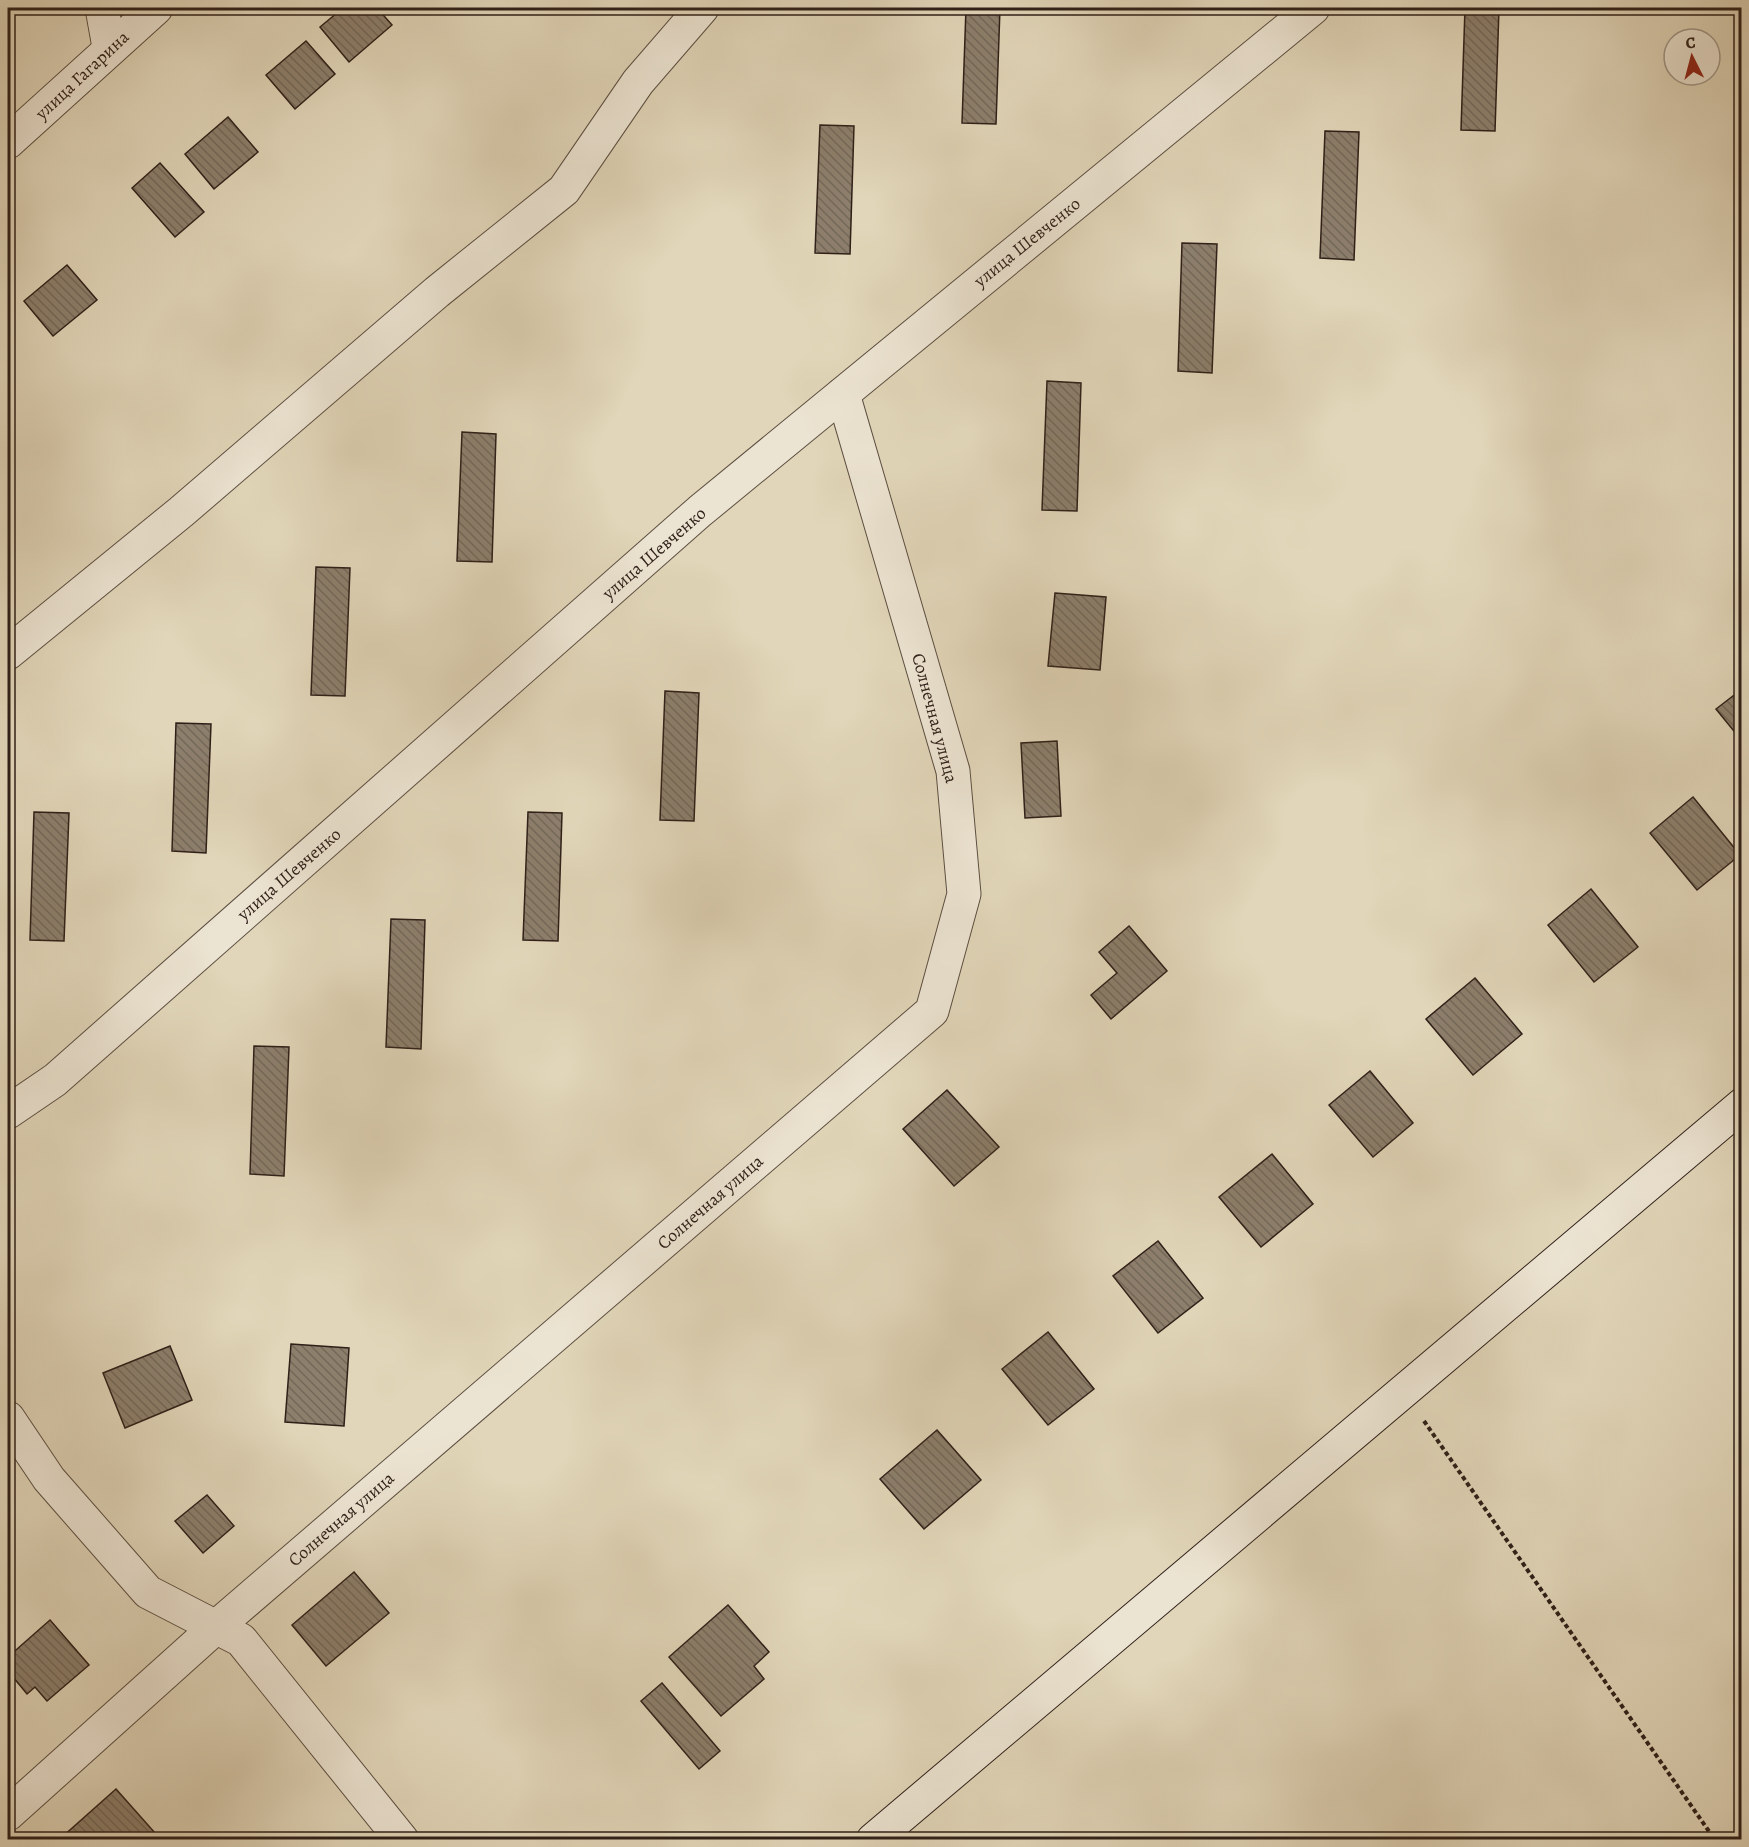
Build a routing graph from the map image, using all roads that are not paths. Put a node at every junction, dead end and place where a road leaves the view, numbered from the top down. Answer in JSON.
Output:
{"nodes":[{"id":1,"x":102,"y":8,"type":"edge"},
{"id":2,"x":156,"y":8,"type":"edge"},
{"id":3,"x":702,"y":8,"type":"edge"},
{"id":4,"x":1313,"y":8,"type":"edge"},
{"id":5,"x":109,"y":47,"type":"junction"},
{"id":6,"x":8,"y":142,"type":"edge"},
{"id":7,"x":843,"y":394,"type":"junction"},
{"id":8,"x":8,"y":653,"type":"edge"},
{"id":9,"x":1742,"y":1105,"type":"edge"},
{"id":10,"x":8,"y":1112,"type":"edge"},
{"id":11,"x":8,"y":1419,"type":"edge"},
{"id":12,"x":216,"y":1627,"type":"junction"},
{"id":13,"x":8,"y":1814,"type":"edge"},
{"id":14,"x":402,"y":1839,"type":"edge"},
{"id":15,"x":873,"y":1839,"type":"edge"}],
"edges":[{"from":1,"to":5,"type":"street"},
{"from":2,"to":5,"type":"street","name":"улица Гагарина"},
{"from":3,"to":8,"type":"street"},
{"from":4,"to":7,"type":"street","name":"улица Шевченко"},
{"from":5,"to":6,"type":"street","name":"улица Гагарина"},
{"from":7,"to":10,"type":"street","name":"улица Шевченко"},
{"from":7,"to":12,"type":"street","name":"Солнечная улица"},
{"from":9,"to":15,"type":"street"},
{"from":11,"to":12,"type":"street"},
{"from":12,"to":13,"type":"street","name":"Солнечная улица"},
{"from":12,"to":14,"type":"street"}]}
